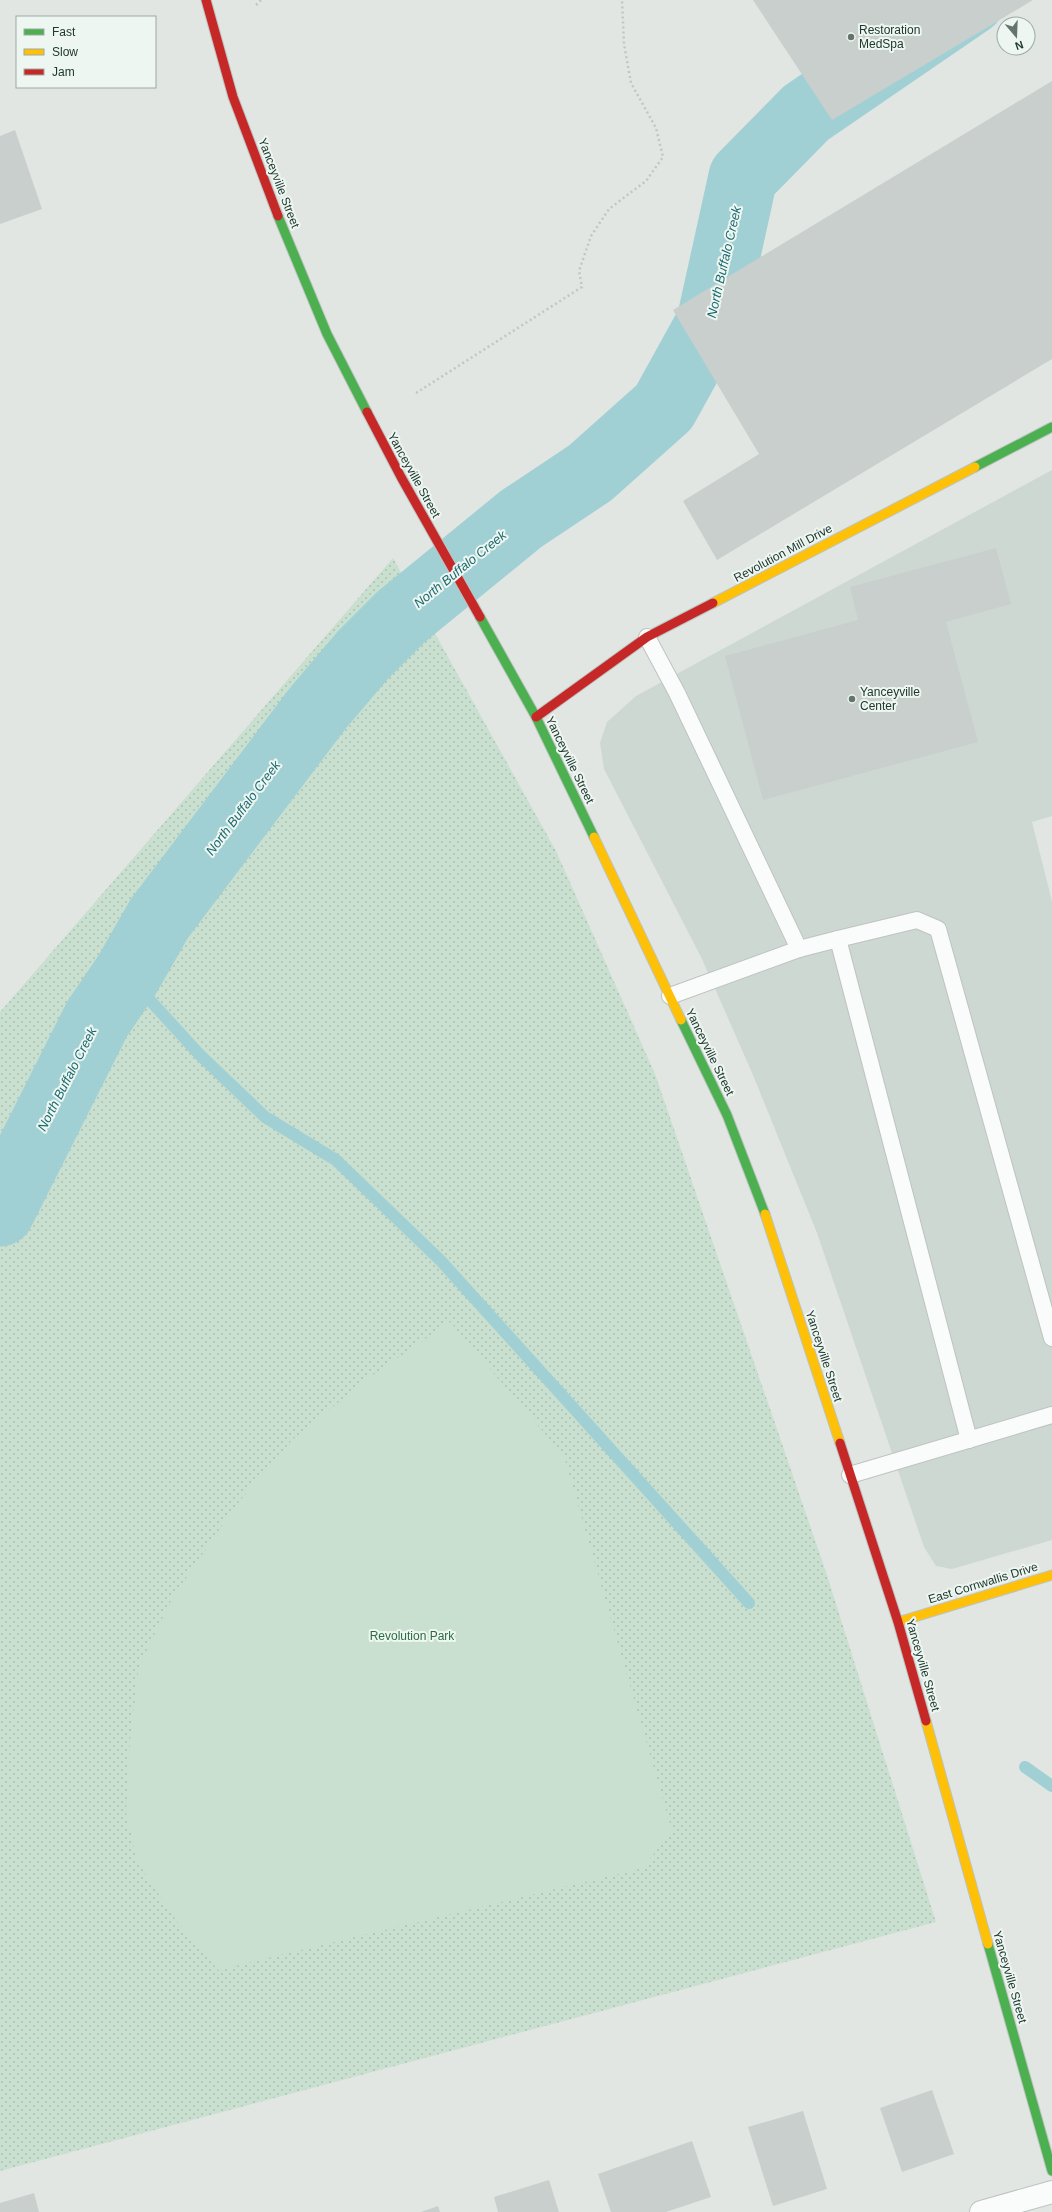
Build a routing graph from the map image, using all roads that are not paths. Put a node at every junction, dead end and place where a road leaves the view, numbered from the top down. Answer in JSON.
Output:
{"nodes":[{"id":1,"x":206,"y":0,"type":"edge"},
{"id":2,"x":1052,"y":428,"type":"edge"},
{"id":3,"x":647,"y":637,"type":"junction"},
{"id":4,"x":536,"y":716,"type":"junction"},
{"id":5,"x":838,"y":939,"type":"junction"},
{"id":6,"x":799,"y":949,"type":"junction"},
{"id":7,"x":670,"y":996,"type":"junction"},
{"id":8,"x":1052,"y":1338,"type":"edge"},
{"id":9,"x":1052,"y":1415,"type":"edge"},
{"id":10,"x":969,"y":1440,"type":"junction"},
{"id":11,"x":850,"y":1475,"type":"junction"},
{"id":12,"x":1052,"y":1575,"type":"edge"},
{"id":13,"x":898,"y":1622,"type":"junction"},
{"id":14,"x":1052,"y":2171,"type":"edge"},
{"id":15,"x":1052,"y":2192,"type":"edge"},
{"id":16,"x":981,"y":2212,"type":"edge"}],
"edges":[{"from":1,"to":4,"type":"main road","name":"Yanceyville Street"},
{"from":2,"to":3,"type":"main road","name":"Revolution Mill Drive"},
{"from":3,"to":4,"type":"main road","name":"Revolution Mill Drive"},
{"from":3,"to":6,"type":"lane"},
{"from":4,"to":7,"type":"main road","name":"Yanceyville Street"},
{"from":5,"to":6,"type":"lane"},
{"from":5,"to":8,"type":"lane"},
{"from":5,"to":10,"type":"lane"},
{"from":6,"to":7,"type":"lane"},
{"from":7,"to":11,"type":"main road","name":"Yanceyville Street"},
{"from":9,"to":10,"type":"lane"},
{"from":10,"to":11,"type":"lane"},
{"from":11,"to":13,"type":"main road","name":"Yanceyville Street"},
{"from":12,"to":13,"type":"main road","name":"East Cornwallis Drive"},
{"from":13,"to":14,"type":"main road","name":"Yanceyville Street"},
{"from":15,"to":16,"type":"street"}]}
